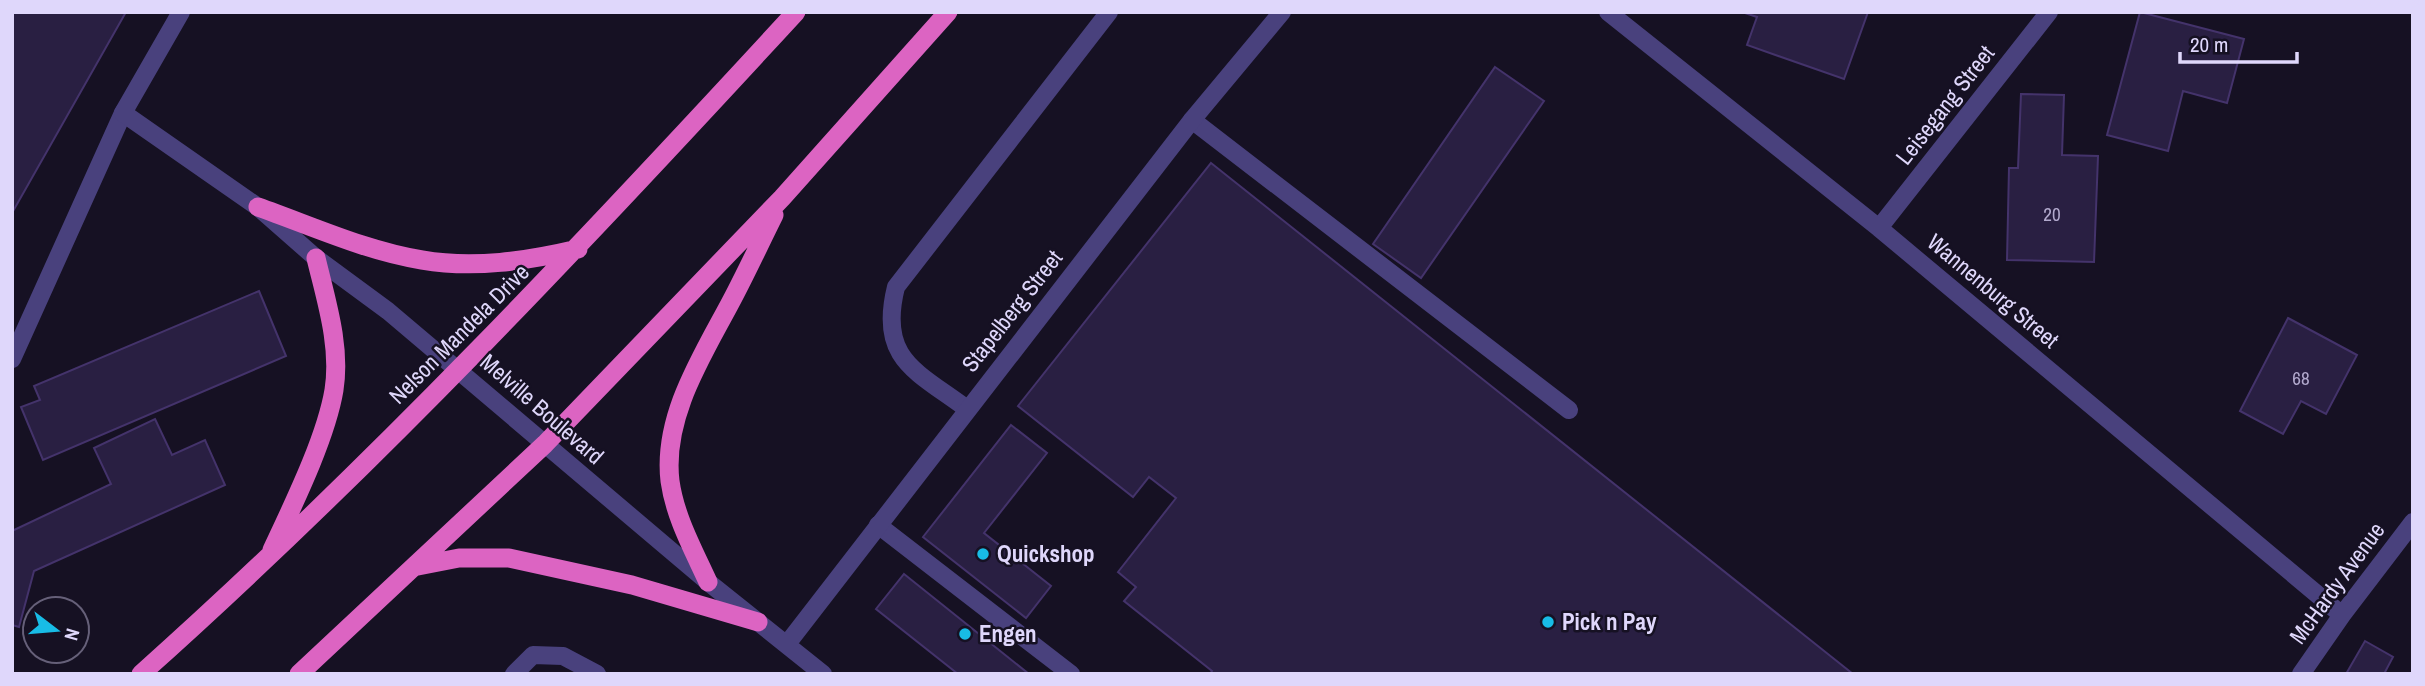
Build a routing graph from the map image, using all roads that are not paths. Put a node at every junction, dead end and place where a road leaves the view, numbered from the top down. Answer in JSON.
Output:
{"nodes":[{"id":1,"x":181,"y":12,"type":"edge"},
{"id":2,"x":796,"y":12,"type":"edge"},
{"id":3,"x":948,"y":12,"type":"edge"},
{"id":4,"x":1110,"y":12,"type":"edge"},
{"id":5,"x":1282,"y":12,"type":"edge"},
{"id":6,"x":1608,"y":12,"type":"edge"},
{"id":7,"x":2049,"y":12,"type":"edge"},
{"id":8,"x":123,"y":113,"type":"junction"},
{"id":9,"x":1192,"y":120,"type":"junction"},
{"id":10,"x":782,"y":198,"type":"junction"},
{"id":11,"x":258,"y":207,"type":"junction"},
{"id":12,"x":1879,"y":228,"type":"junction"},
{"id":13,"x":578,"y":249,"type":"junction"},
{"id":14,"x":316,"y":258,"type":"junction"},
{"id":15,"x":12,"y":359,"type":"edge"},
{"id":16,"x":460,"y":370,"type":"junction"},
{"id":17,"x":967,"y":409,"type":"junction"},
{"id":18,"x":1569,"y":410,"type":"dead end"},
{"id":19,"x":545,"y":444,"type":"junction"},
{"id":20,"x":2413,"y":522,"type":"edge"},
{"id":21,"x":878,"y":525,"type":"junction"},
{"id":22,"x":265,"y":563,"type":"junction"},
{"id":23,"x":417,"y":566,"type":"junction"},
{"id":24,"x":708,"y":582,"type":"junction"},
{"id":25,"x":2342,"y":615,"type":"junction"},
{"id":26,"x":758,"y":622,"type":"junction"},
{"id":27,"x":787,"y":644,"type":"junction"},
{"id":28,"x":141,"y":674,"type":"edge"},
{"id":29,"x":299,"y":674,"type":"edge"},
{"id":30,"x":514,"y":674,"type":"edge"},
{"id":31,"x":597,"y":674,"type":"edge"},
{"id":32,"x":823,"y":674,"type":"edge"},
{"id":33,"x":1072,"y":674,"type":"edge"},
{"id":34,"x":2301,"y":674,"type":"edge"}],
"edges":[{"from":1,"to":8,"type":"street"},
{"from":2,"to":13,"type":"highway","name":"Nelson Mandela Drive"},
{"from":3,"to":10,"type":"highway"},
{"from":4,"to":17,"type":"street"},
{"from":5,"to":9,"type":"street","name":"Stapelberg Street"},
{"from":6,"to":12,"type":"street","name":"Wannenburg Street"},
{"from":7,"to":12,"type":"street","name":"Leisegang Street"},
{"from":8,"to":11,"type":"street","name":"Melville Boulevard"},
{"from":8,"to":15,"type":"street"},
{"from":9,"to":17,"type":"street","name":"Stapelberg Street"},
{"from":9,"to":18,"type":"street"},
{"from":10,"to":19,"type":"highway"},
{"from":10,"to":24,"type":"highway"},
{"from":11,"to":13,"type":"highway"},
{"from":11,"to":14,"type":"street","name":"Melville Boulevard"},
{"from":12,"to":25,"type":"street","name":"Wannenburg Street"},
{"from":13,"to":16,"type":"highway","name":"Nelson Mandela Drive"},
{"from":14,"to":16,"type":"street","name":"Melville Boulevard"},
{"from":14,"to":22,"type":"highway"},
{"from":16,"to":19,"type":"street","name":"Melville Boulevard"},
{"from":16,"to":22,"type":"highway","name":"Nelson Mandela Drive"},
{"from":17,"to":21,"type":"street","name":"Stapelberg Street"},
{"from":19,"to":23,"type":"highway"},
{"from":19,"to":24,"type":"street","name":"Melville Boulevard"},
{"from":20,"to":25,"type":"street","name":"McHardy Avenue"},
{"from":21,"to":27,"type":"street","name":"Stapelberg Street"},
{"from":21,"to":33,"type":"street"},
{"from":22,"to":28,"type":"highway","name":"Nelson Mandela Drive"},
{"from":23,"to":26,"type":"highway"},
{"from":23,"to":29,"type":"highway"},
{"from":24,"to":26,"type":"street","name":"Melville Boulevard"},
{"from":25,"to":34,"type":"street","name":"McHardy Avenue"},
{"from":26,"to":27,"type":"street","name":"Melville Boulevard"},
{"from":27,"to":32,"type":"street","name":"Melville Boulevard"},
{"from":30,"to":31,"type":"street"}]}
